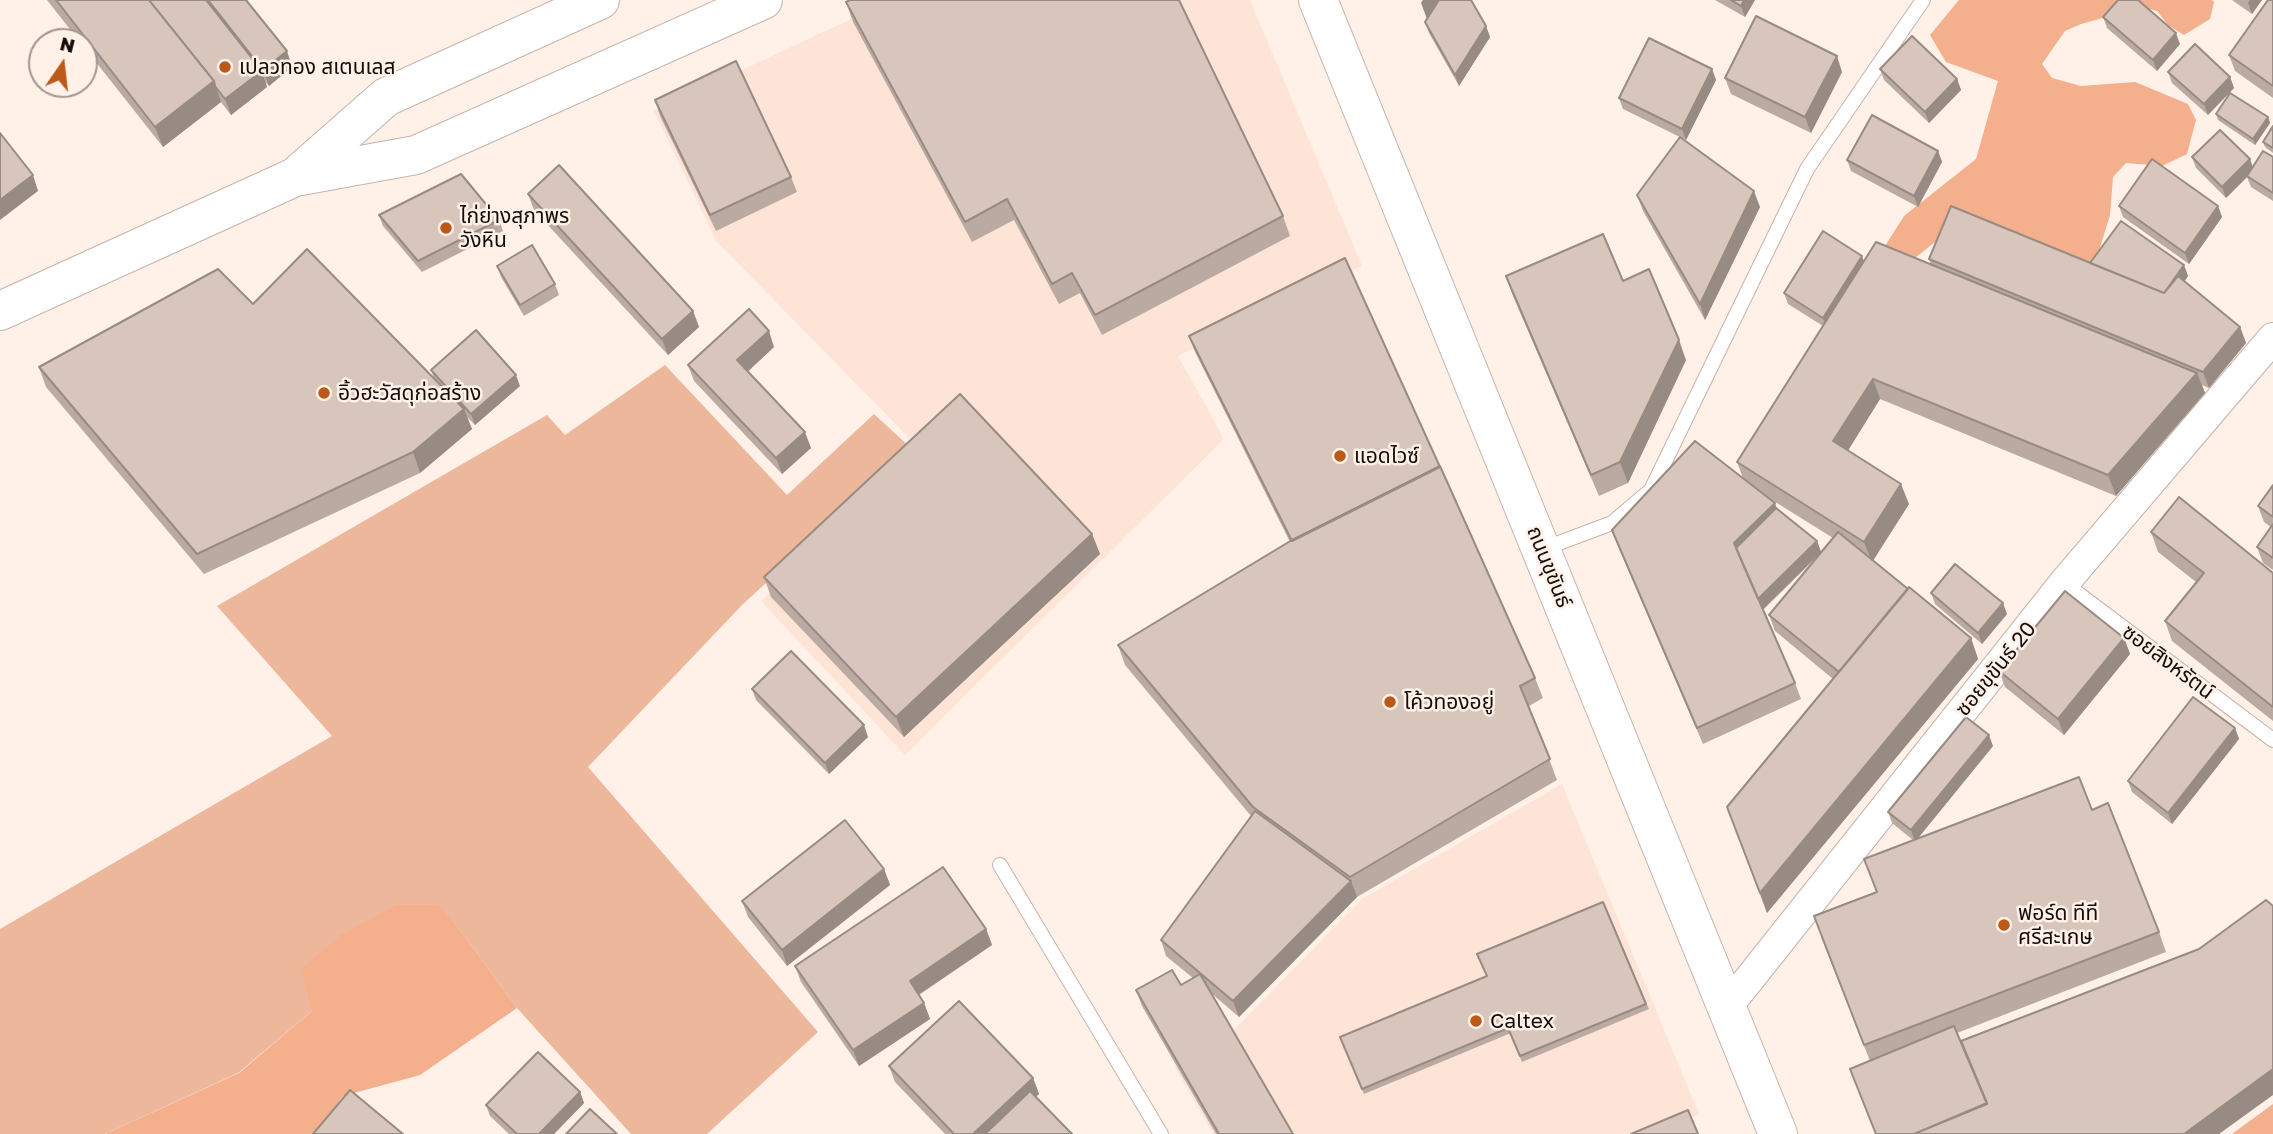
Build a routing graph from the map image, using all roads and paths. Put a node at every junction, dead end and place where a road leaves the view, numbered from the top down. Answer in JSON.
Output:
{"nodes":[{"id":1,"x":600,"y":0,"type":"edge"},
{"id":2,"x":763,"y":0,"type":"edge"},
{"id":3,"x":1318,"y":0,"type":"edge"},
{"id":4,"x":1923,"y":0,"type":"edge"},
{"id":5,"x":295,"y":177,"type":"junction"},
{"id":6,"x":0,"y":311,"type":"edge"},
{"id":7,"x":2273,"y":338,"type":"edge"},
{"id":8,"x":1541,"y":549,"type":"junction"},
{"id":9,"x":2064,"y":583,"type":"junction"},
{"id":10,"x":2273,"y":740,"type":"edge"},
{"id":11,"x":1000,"y":865,"type":"dead end"},
{"id":12,"x":1727,"y":1007,"type":"junction"},
{"id":13,"x":1161,"y":1134,"type":"edge"},
{"id":14,"x":1779,"y":1134,"type":"edge"}],
"edges":[{"from":1,"to":5,"type":"main road"},
{"from":2,"to":5,"type":"main road"},
{"from":3,"to":8,"type":"main road","name":"ถนนขุขันธ์"},
{"from":4,"to":8,"type":"lane"},
{"from":5,"to":6,"type":"main road"},
{"from":7,"to":9,"type":"street","name":"ซอยขุขันธ์ 20"},
{"from":8,"to":12,"type":"main road","name":"ถนนขุขันธ์"},
{"from":9,"to":10,"type":"lane","name":"ซอยสิงหรัตน์"},
{"from":9,"to":12,"type":"street","name":"ซอยขุขันธ์ 20"},
{"from":11,"to":13,"type":"lane"},
{"from":12,"to":14,"type":"main road","name":"ถนนขุขันธ์"}]}
